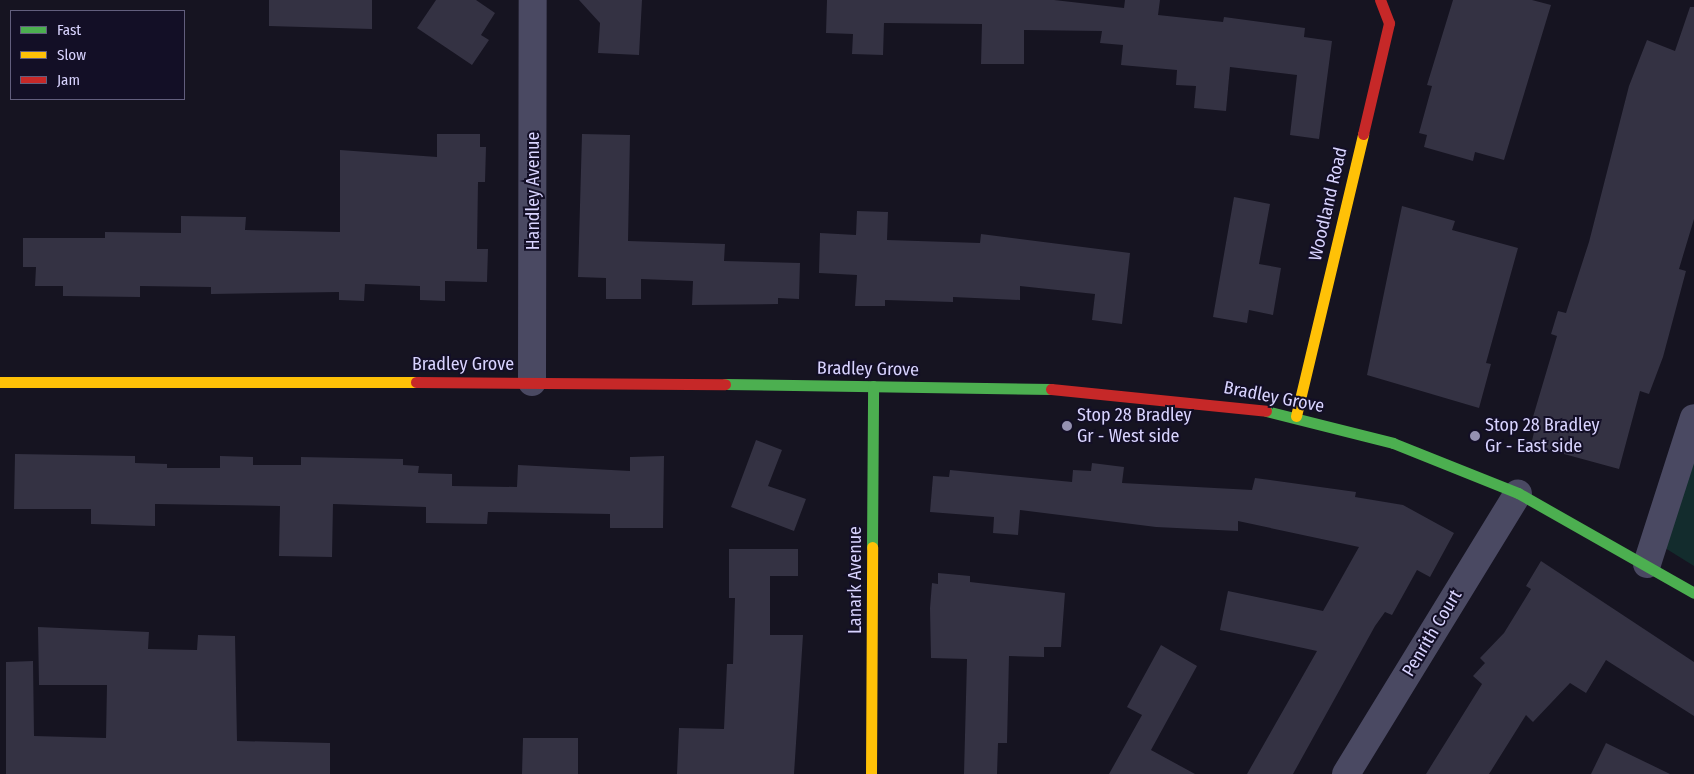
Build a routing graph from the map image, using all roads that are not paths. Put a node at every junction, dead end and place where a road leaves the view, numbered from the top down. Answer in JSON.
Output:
{"nodes":[{"id":1,"x":534,"y":0,"type":"edge"},
{"id":2,"x":1380,"y":0,"type":"edge"},
{"id":3,"x":0,"y":382,"type":"edge"},
{"id":4,"x":532,"y":382,"type":"junction"},
{"id":5,"x":873,"y":386,"type":"junction"},
{"id":6,"x":1296,"y":416,"type":"junction"},
{"id":7,"x":1694,"y":418,"type":"edge"},
{"id":8,"x":1518,"y":493,"type":"junction"},
{"id":9,"x":1647,"y":564,"type":"junction"},
{"id":10,"x":1694,"y":593,"type":"edge"},
{"id":11,"x":871,"y":774,"type":"edge"},
{"id":12,"x":1346,"y":774,"type":"edge"}],
"edges":[{"from":1,"to":4,"type":"street","name":"Handley Avenue"},
{"from":2,"to":6,"type":"street","name":"Woodland Road"},
{"from":3,"to":4,"type":"street","name":"Bradley Grove"},
{"from":4,"to":5,"type":"street","name":"Bradley Grove"},
{"from":5,"to":6,"type":"street","name":"Bradley Grove"},
{"from":5,"to":11,"type":"street","name":"Lanark Avenue"},
{"from":6,"to":8,"type":"street","name":"Bradley Grove"},
{"from":7,"to":9,"type":"street"},
{"from":8,"to":9,"type":"street","name":"Bradley Grove"},
{"from":8,"to":12,"type":"street","name":"Penrith Court"},
{"from":9,"to":10,"type":"street","name":"Bradley Grove"}]}
